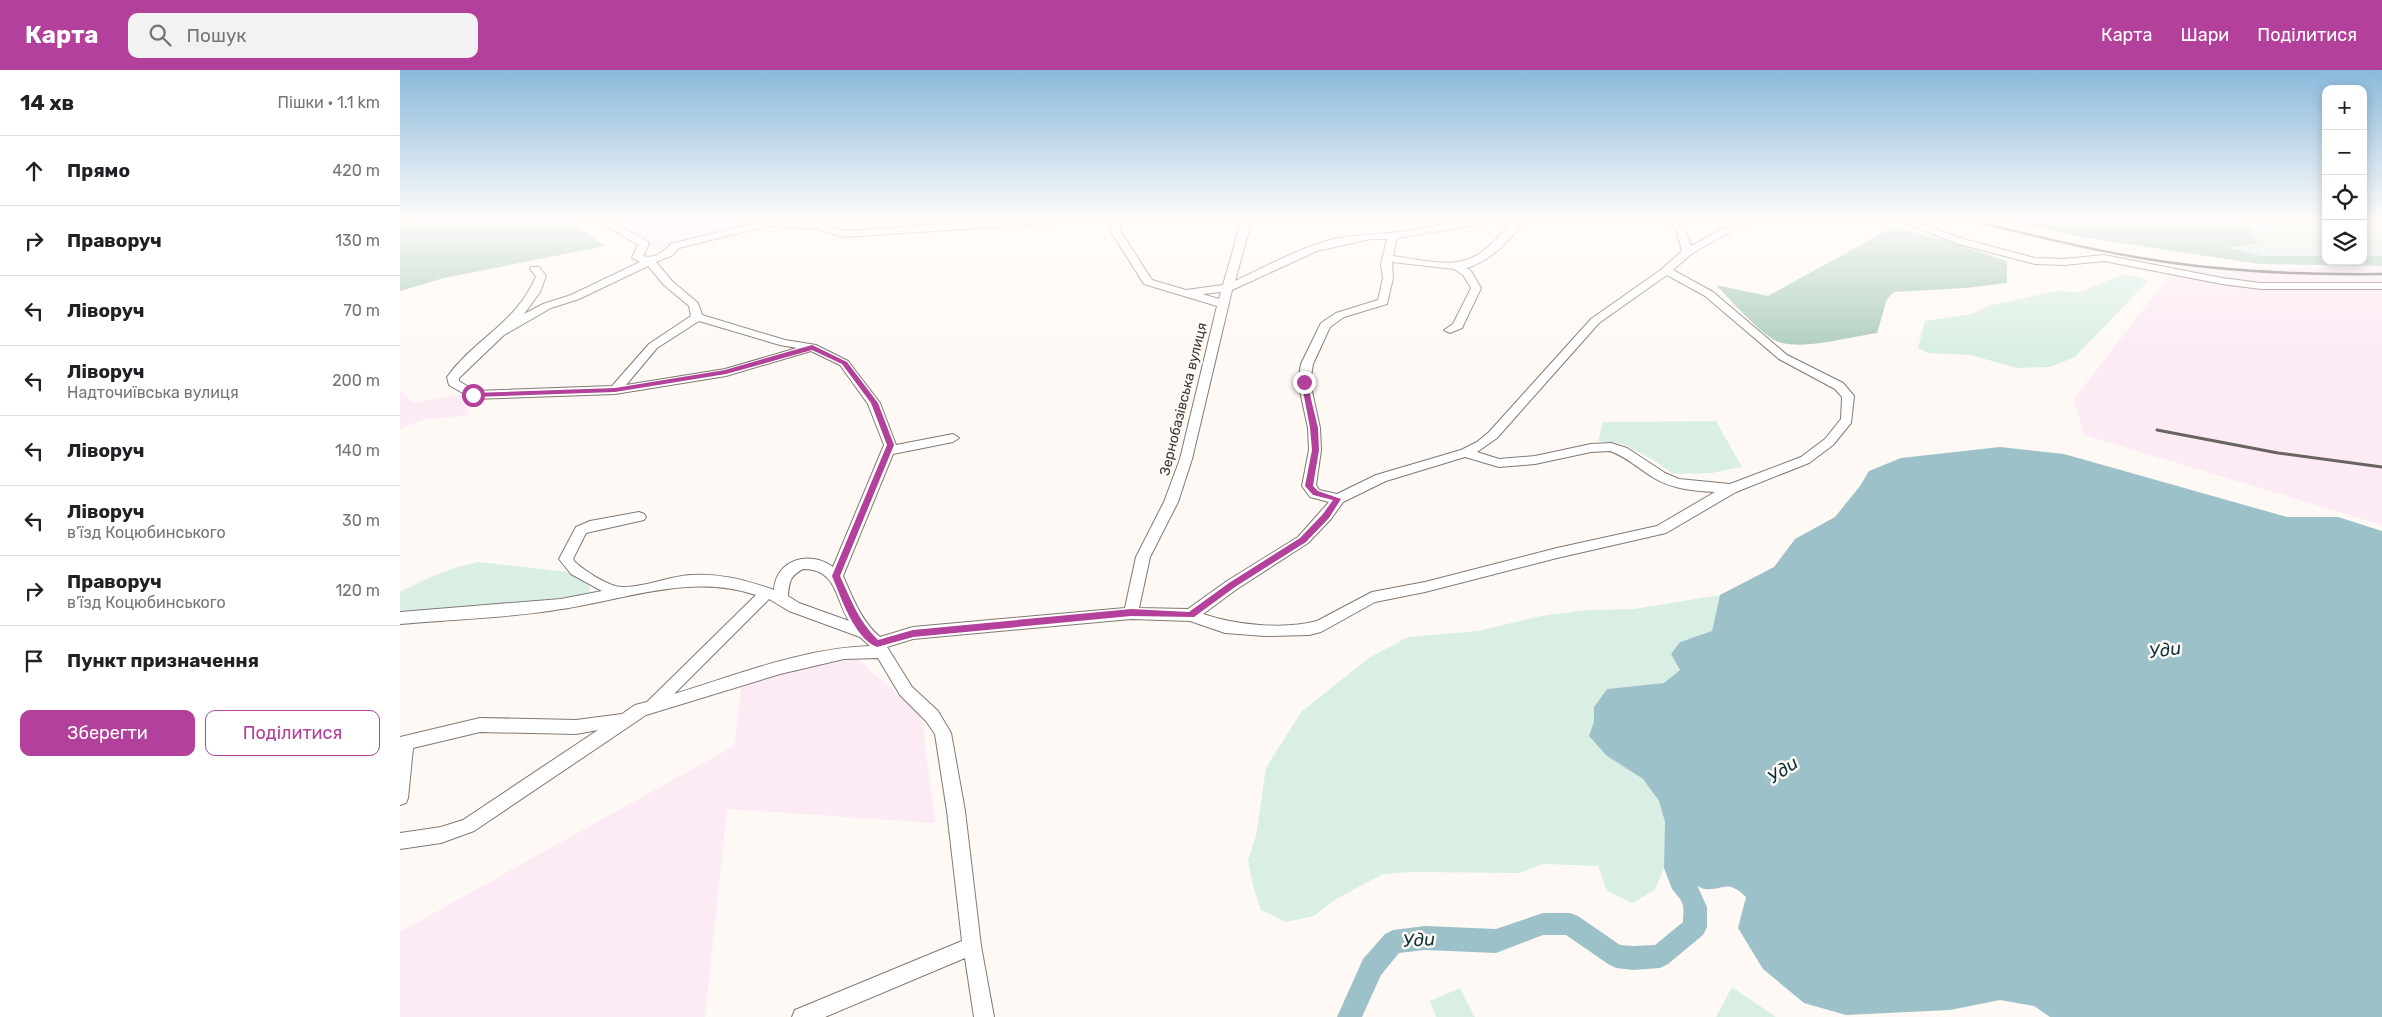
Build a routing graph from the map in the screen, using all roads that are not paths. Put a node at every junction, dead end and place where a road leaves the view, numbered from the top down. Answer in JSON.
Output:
{"nodes":[{"id":1,"x":645,"y":263,"type":"edge"},
{"id":2,"x":652,"y":263,"type":"edge"},
{"id":3,"x":1136,"y":263,"type":"edge"},
{"id":4,"x":1235,"y":263,"type":"edge"},
{"id":5,"x":1282,"y":263,"type":"edge"},
{"id":6,"x":1386,"y":263,"type":"edge"},
{"id":7,"x":1438,"y":263,"type":"edge"},
{"id":8,"x":1467,"y":263,"type":"edge"},
{"id":9,"x":1675,"y":263,"type":"edge"},
{"id":10,"x":2131,"y":263,"type":"edge"},
{"id":11,"x":1455,"y":265,"type":"junction"},
{"id":12,"x":535,"y":270,"type":"dead end"},
{"id":13,"x":1666,"y":271,"type":"junction"},
{"id":14,"x":1227,"y":288,"type":"junction"},
{"id":15,"x":2379,"y":289,"type":"edge"},
{"id":16,"x":1187,"y":294,"type":"junction"},
{"id":17,"x":1223,"y":304,"type":"junction"},
{"id":18,"x":697,"y":317,"type":"junction"},
{"id":19,"x":1450,"y":330,"type":"dead end"},
{"id":20,"x":501,"y":332,"type":"junction"},
{"id":21,"x":812,"y":348,"type":"junction"},
{"id":22,"x":615,"y":390,"type":"junction"},
{"id":23,"x":953,"y":438,"type":"dead end"},
{"id":24,"x":888,"y":451,"type":"junction"},
{"id":25,"x":1465,"y":454,"type":"junction"},
{"id":26,"x":1682,"y":485,"type":"junction"},
{"id":27,"x":1731,"y":489,"type":"junction"},
{"id":28,"x":1338,"y":499,"type":"junction"},
{"id":29,"x":1705,"y":506,"type":"junction"},
{"id":30,"x":639,"y":517,"type":"dead end"},
{"id":31,"x":836,"y":576,"type":"junction"},
{"id":32,"x":621,"y":593,"type":"junction"},
{"id":33,"x":767,"y":593,"type":"junction"},
{"id":34,"x":781,"y":598,"type":"junction"},
{"id":35,"x":1131,"y":612,"type":"junction"},
{"id":36,"x":1191,"y":615,"type":"junction"},
{"id":37,"x":400,"y":618,"type":"edge"},
{"id":38,"x":875,"y":643,"type":"junction"},
{"id":39,"x":650,"y":706,"type":"junction"},
{"id":40,"x":624,"y":720,"type":"junction"},
{"id":41,"x":402,"y":743,"type":"edge"},
{"id":42,"x":400,"y":798,"type":"edge"},
{"id":43,"x":403,"y":838,"type":"edge"},
{"id":44,"x":972,"y":946,"type":"junction"},
{"id":45,"x":802,"y":1017,"type":"edge"},
{"id":46,"x":984,"y":1017,"type":"edge"}],
"edges":[{"from":1,"to":20,"type":"street"},
{"from":2,"to":18,"type":"street"},
{"from":3,"to":16,"type":"street"},
{"from":4,"to":14,"type":"street","name":"Зернобазівська вулиця"},
{"from":5,"to":14,"type":"street"},
{"from":6,"to":28,"type":"street"},
{"from":7,"to":11,"type":"street"},
{"from":8,"to":11,"type":"street"},
{"from":9,"to":13,"type":"street"},
{"from":10,"to":15,"type":"street"},
{"from":11,"to":19,"type":"street"},
{"from":12,"to":20,"type":"street"},
{"from":13,"to":25,"type":"street"},
{"from":13,"to":27,"type":"street"},
{"from":14,"to":16,"type":"street"},
{"from":14,"to":17,"type":"street","name":"Зернобазівська вулиця"},
{"from":16,"to":17,"type":"street"},
{"from":17,"to":35,"type":"street","name":"Зернобазівська вулиця"},
{"from":18,"to":21,"type":"street"},
{"from":18,"to":22,"type":"street"},
{"from":20,"to":22,"type":"street"},
{"from":21,"to":22,"type":"street"},
{"from":21,"to":24,"type":"street"},
{"from":23,"to":24,"type":"street"},
{"from":24,"to":31,"type":"street"},
{"from":25,"to":26,"type":"street"},
{"from":25,"to":28,"type":"street"},
{"from":26,"to":27,"type":"street"},
{"from":26,"to":29,"type":"street"},
{"from":27,"to":29,"type":"street"},
{"from":28,"to":36,"type":"street"},
{"from":29,"to":36,"type":"street"},
{"from":30,"to":32,"type":"street"},
{"from":31,"to":34,"type":"street"},
{"from":31,"to":38,"type":"street"},
{"from":32,"to":33,"type":"street"},
{"from":32,"to":37,"type":"street"},
{"from":33,"to":34,"type":"street"},
{"from":33,"to":39,"type":"street"},
{"from":34,"to":38,"type":"street"},
{"from":35,"to":36,"type":"street"},
{"from":35,"to":38,"type":"street"},
{"from":38,"to":39,"type":"street"},
{"from":38,"to":44,"type":"street"},
{"from":39,"to":40,"type":"street"},
{"from":40,"to":41,"type":"street"},
{"from":40,"to":43,"type":"street"},
{"from":41,"to":42,"type":"street"},
{"from":44,"to":45,"type":"street"},
{"from":44,"to":46,"type":"street"}]}
